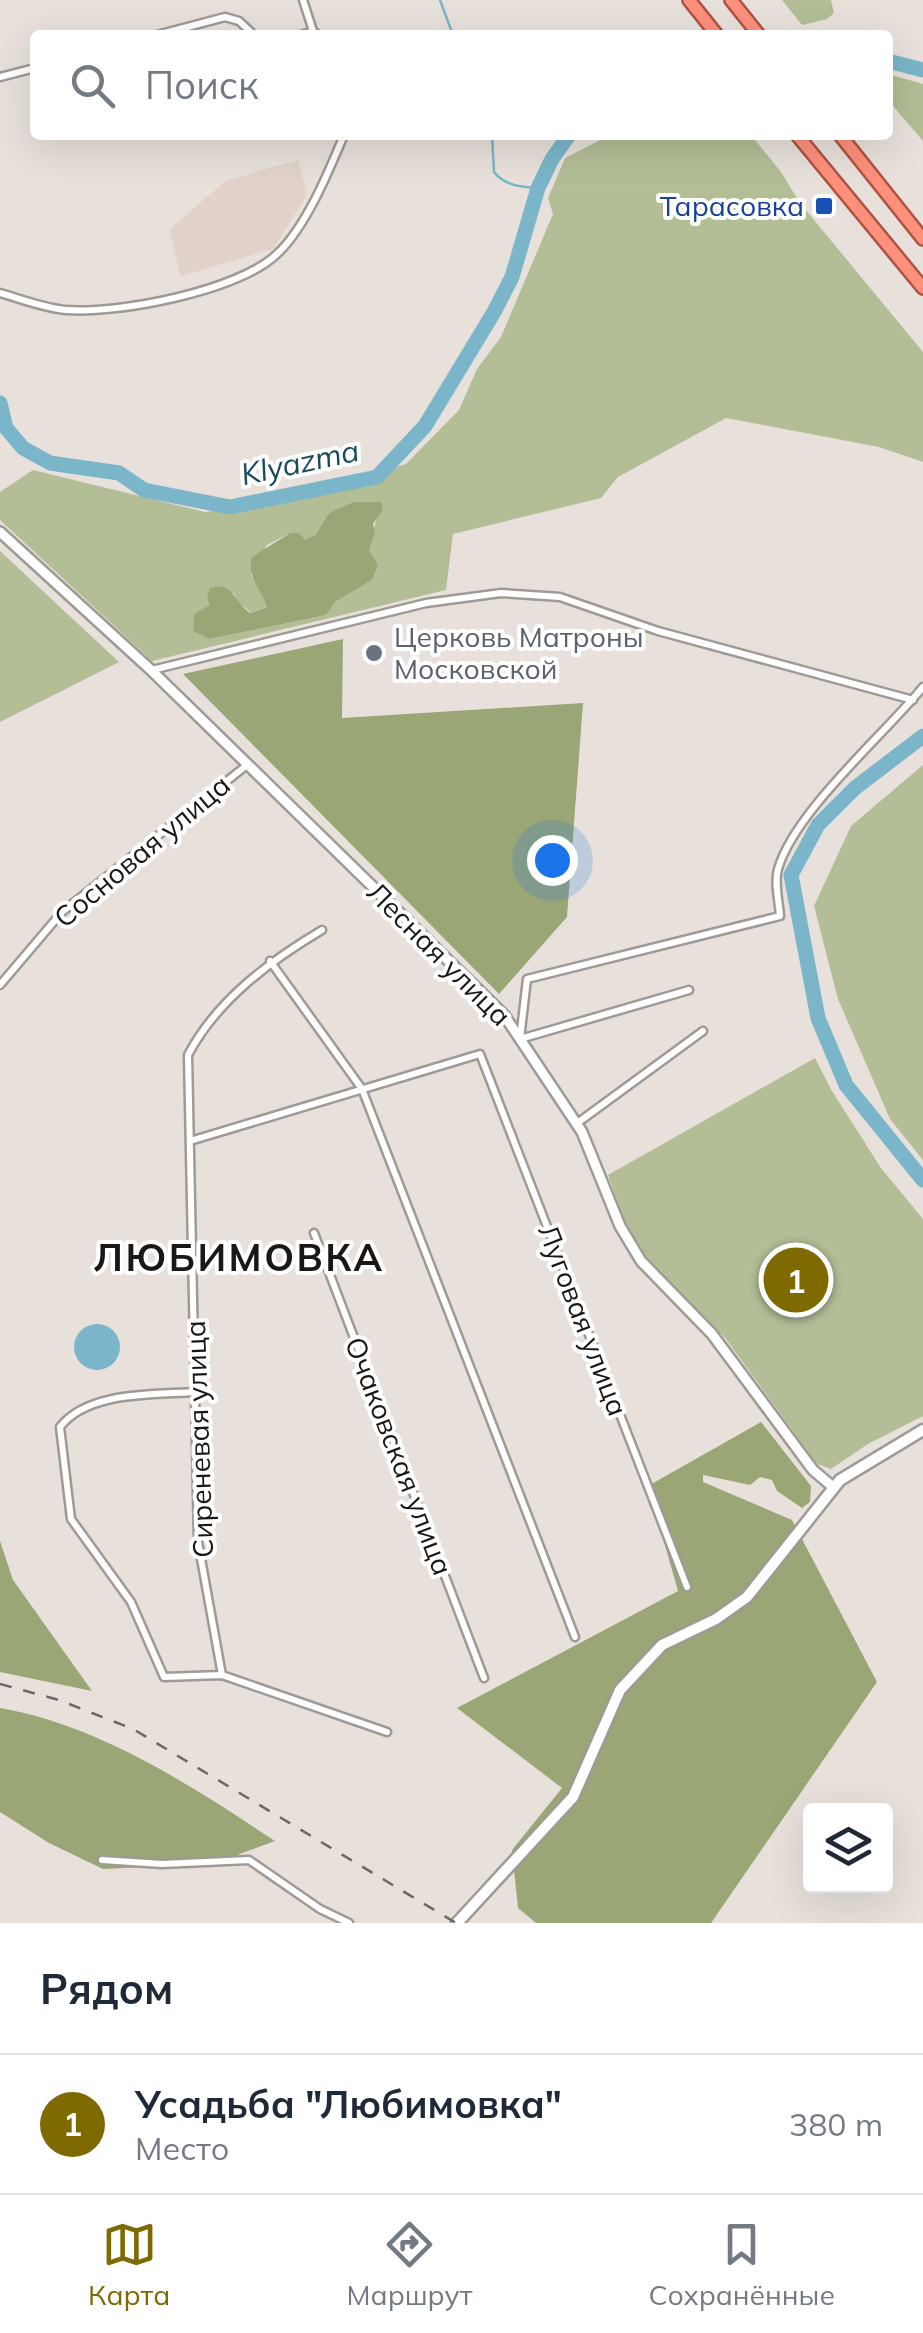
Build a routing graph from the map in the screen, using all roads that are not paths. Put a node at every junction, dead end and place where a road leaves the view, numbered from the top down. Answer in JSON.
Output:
{"nodes":[{"id":1,"x":303,"y":0,"type":"edge"},
{"id":2,"x":686,"y":0,"type":"edge"},
{"id":3,"x":731,"y":0,"type":"edge"},
{"id":4,"x":176,"y":30,"type":"edge"},
{"id":5,"x":249,"y":30,"type":"edge"},
{"id":6,"x":314,"y":30,"type":"edge"},
{"id":7,"x":713,"y":30,"type":"edge"},
{"id":8,"x":754,"y":30,"type":"edge"},
{"id":9,"x":30,"y":69,"type":"edge"},
{"id":10,"x":0,"y":77,"type":"edge"},
{"id":11,"x":342,"y":140,"type":"edge"},
{"id":12,"x":802,"y":140,"type":"edge"},
{"id":13,"x":844,"y":140,"type":"edge"},
{"id":14,"x":923,"y":239,"type":"edge"},
{"id":15,"x":923,"y":288,"type":"edge"},
{"id":16,"x":0,"y":292,"type":"edge"},
{"id":17,"x":0,"y":532,"type":"edge"},
{"id":18,"x":151,"y":670,"type":"junction"},
{"id":19,"x":923,"y":687,"type":"edge"},
{"id":20,"x":913,"y":700,"type":"junction"},
{"id":21,"x":247,"y":764,"type":"junction"},
{"id":22,"x":322,"y":930,"type":"dead end"},
{"id":23,"x":270,"y":962,"type":"junction"},
{"id":24,"x":0,"y":986,"type":"edge"},
{"id":25,"x":689,"y":990,"type":"dead end"},
{"id":26,"x":703,"y":1031,"type":"dead end"},
{"id":27,"x":520,"y":1040,"type":"junction"},
{"id":28,"x":362,"y":1090,"type":"junction"},
{"id":29,"x":576,"y":1124,"type":"junction"},
{"id":30,"x":190,"y":1141,"type":"junction"},
{"id":31,"x":314,"y":1233,"type":"dead end"},
{"id":32,"x":195,"y":1392,"type":"junction"},
{"id":33,"x":923,"y":1430,"type":"edge"},
{"id":34,"x":833,"y":1486,"type":"junction"},
{"id":35,"x":686,"y":1587,"type":"dead end"},
{"id":36,"x":575,"y":1637,"type":"dead end"},
{"id":37,"x":222,"y":1675,"type":"junction"},
{"id":38,"x":484,"y":1678,"type":"dead end"},
{"id":39,"x":387,"y":1732,"type":"dead end"},
{"id":40,"x":102,"y":1860,"type":"dead end"},
{"id":41,"x":349,"y":1923,"type":"edge"},
{"id":42,"x":457,"y":1923,"type":"edge"}],
"edges":[{"from":1,"to":6,"type":"street"},
{"from":2,"to":7,"type":"highway"},
{"from":3,"to":8,"type":"highway"},
{"from":4,"to":5,"type":"street"},
{"from":9,"to":10,"type":"street"},
{"from":11,"to":16,"type":"street"},
{"from":12,"to":15,"type":"highway"},
{"from":13,"to":14,"type":"highway"},
{"from":17,"to":18,"type":"street","name":"Лесная улица"},
{"from":18,"to":20,"type":"street"},
{"from":18,"to":21,"type":"street","name":"Лесная улица"},
{"from":19,"to":20,"type":"street"},
{"from":20,"to":27,"type":"street"},
{"from":21,"to":24,"type":"street","name":"Сосновая улица"},
{"from":21,"to":27,"type":"street","name":"Лесная улица"},
{"from":22,"to":23,"type":"street","name":"Сиреневая улица"},
{"from":23,"to":28,"type":"street"},
{"from":23,"to":30,"type":"street","name":"Сиреневая улица"},
{"from":25,"to":27,"type":"street"},
{"from":26,"to":29,"type":"street"},
{"from":27,"to":29,"type":"street","name":"Лесная улица"},
{"from":28,"to":30,"type":"street"},
{"from":28,"to":35,"type":"street","name":"Луговая улица"},
{"from":28,"to":36,"type":"street"},
{"from":29,"to":34,"type":"street","name":"Лесная улица"},
{"from":30,"to":32,"type":"street","name":"Сиреневая улица"},
{"from":31,"to":38,"type":"street","name":"Очаковская улица"},
{"from":32,"to":37,"type":"street","name":"Сиреневая улица"},
{"from":32,"to":37,"type":"street"},
{"from":33,"to":34,"type":"main road"},
{"from":34,"to":42,"type":"main road"},
{"from":37,"to":39,"type":"street"},
{"from":40,"to":41,"type":"street"}]}
